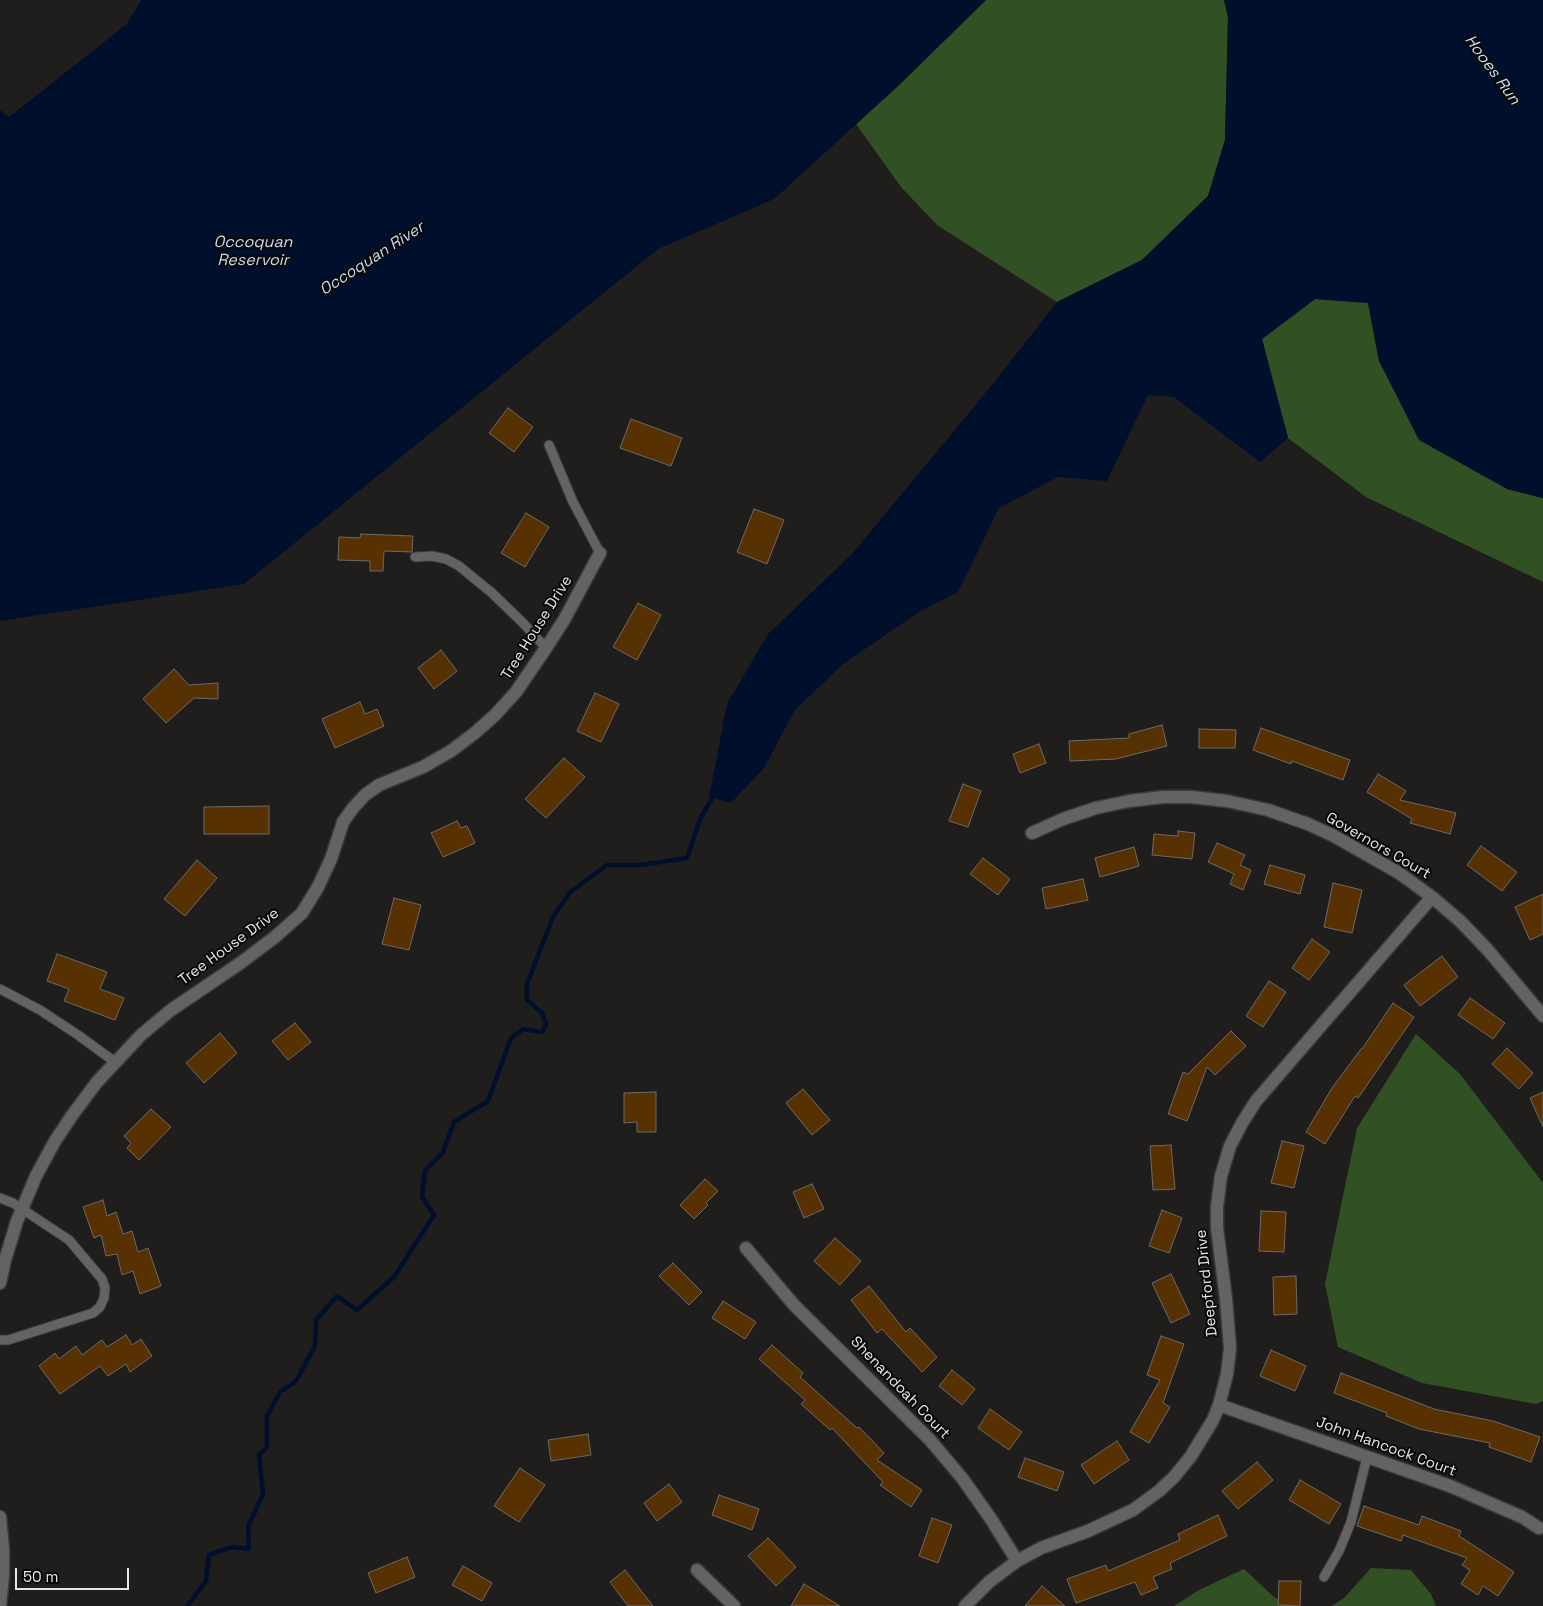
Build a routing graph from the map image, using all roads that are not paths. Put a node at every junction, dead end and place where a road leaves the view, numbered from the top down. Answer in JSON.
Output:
{"nodes":[{"id":1,"x":548,"y":445,"type":"dead end"},
{"id":2,"x":600,"y":553,"type":"joint"},
{"id":3,"x":415,"y":557,"type":"dead end"},
{"id":4,"x":546,"y":648,"type":"junction"},
{"id":5,"x":1032,"y":833,"type":"dead end"},
{"id":6,"x":1432,"y":897,"type":"junction"},
{"id":7,"x":0,"y":989,"type":"edge"},
{"id":8,"x":1543,"y":1016,"type":"edge"},
{"id":9,"x":115,"y":1062,"type":"junction"},
{"id":10,"x":0,"y":1198,"type":"edge"},
{"id":11,"x":22,"y":1209,"type":"junction"},
{"id":12,"x":746,"y":1248,"type":"dead end"},
{"id":13,"x":0,"y":1283,"type":"edge"},
{"id":14,"x":0,"y":1340,"type":"edge"},
{"id":15,"x":1219,"y":1405,"type":"junction"},
{"id":16,"x":1367,"y":1457,"type":"junction"},
{"id":17,"x":0,"y":1517,"type":"edge"},
{"id":18,"x":1540,"y":1528,"type":"dead end"},
{"id":19,"x":1017,"y":1562,"type":"junction"},
{"id":20,"x":697,"y":1570,"type":"dead end"},
{"id":21,"x":1324,"y":1577,"type":"dead end"},
{"id":22,"x":0,"y":1606,"type":"edge"},
{"id":23,"x":734,"y":1606,"type":"edge"},
{"id":24,"x":965,"y":1606,"type":"edge"}],
"edges":[{"from":1,"to":2,"type":"lane"},
{"from":2,"to":4,"type":"street","name":"Tree House Drive"},
{"from":3,"to":4,"type":"lane"},
{"from":4,"to":9,"type":"street","name":"Tree House Drive"},
{"from":5,"to":6,"type":"street","name":"Governors Court"},
{"from":6,"to":8,"type":"street","name":"Governors Court"},
{"from":6,"to":15,"type":"street","name":"Deepford Drive"},
{"from":7,"to":9,"type":"lane"},
{"from":9,"to":11,"type":"street","name":"Tree House Drive"},
{"from":10,"to":11,"type":"lane"},
{"from":11,"to":13,"type":"street","name":"Tree House Drive"},
{"from":11,"to":14,"type":"lane"},
{"from":12,"to":19,"type":"street","name":"Shenandoah Court"},
{"from":15,"to":16,"type":"street","name":"John Hancock Court"},
{"from":15,"to":19,"type":"street","name":"Deepford Drive"},
{"from":16,"to":18,"type":"street","name":"John Hancock Court"},
{"from":16,"to":21,"type":"lane"},
{"from":17,"to":22,"type":"street"},
{"from":19,"to":24,"type":"street","name":"Deepford Drive"},
{"from":20,"to":23,"type":"street"}]}
